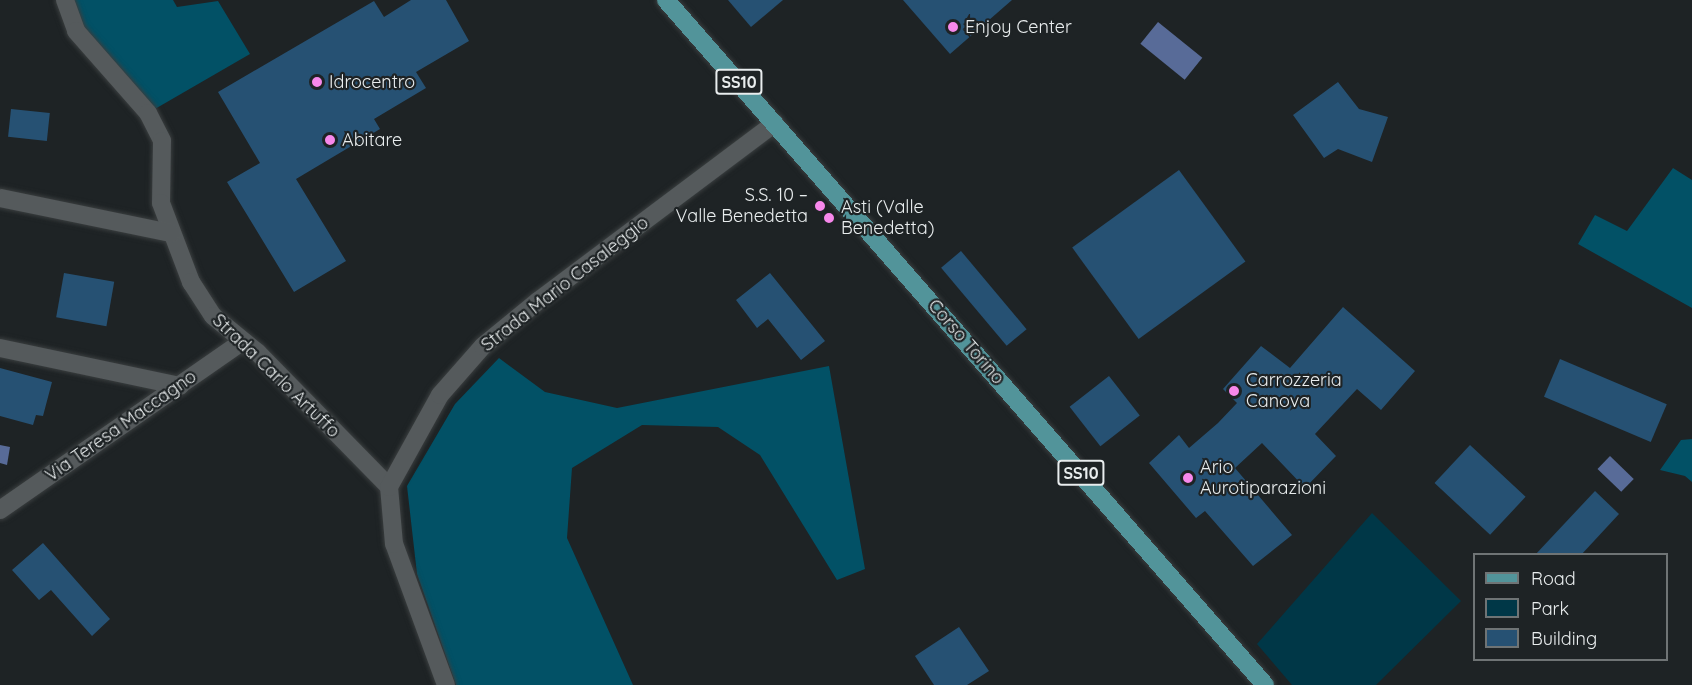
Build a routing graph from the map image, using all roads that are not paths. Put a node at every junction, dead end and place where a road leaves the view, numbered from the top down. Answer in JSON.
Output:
{"nodes":[{"id":1,"x":65,"y":0,"type":"edge"},
{"id":2,"x":666,"y":0,"type":"edge"},
{"id":3,"x":775,"y":123,"type":"junction"},
{"id":4,"x":0,"y":198,"type":"edge"},
{"id":5,"x":171,"y":232,"type":"junction"},
{"id":6,"x":242,"y":342,"type":"junction"},
{"id":7,"x":0,"y":348,"type":"edge"},
{"id":8,"x":180,"y":386,"type":"junction"},
{"id":9,"x":389,"y":487,"type":"junction"},
{"id":10,"x":0,"y":510,"type":"edge"},
{"id":11,"x":446,"y":685,"type":"edge"},
{"id":12,"x":1265,"y":685,"type":"edge"}],
"edges":[{"from":1,"to":5,"type":"street","name":"Strada Carlo Artuffo"},
{"from":2,"to":3,"type":"main road","name":"Corso Torino","number":"SS10"},
{"from":3,"to":9,"type":"street","name":"Strada Mario Casaleggio"},
{"from":3,"to":12,"type":"main road","name":"Corso Torino","number":"SS10"},
{"from":4,"to":5,"type":"street"},
{"from":5,"to":6,"type":"street","name":"Strada Carlo Artuffo"},
{"from":6,"to":8,"type":"street","name":"Via Teresa Maccagno"},
{"from":6,"to":9,"type":"street","name":"Strada Carlo Artuffo"},
{"from":7,"to":8,"type":"street"},
{"from":8,"to":10,"type":"street","name":"Via Teresa Maccagno"},
{"from":9,"to":11,"type":"street"}]}
